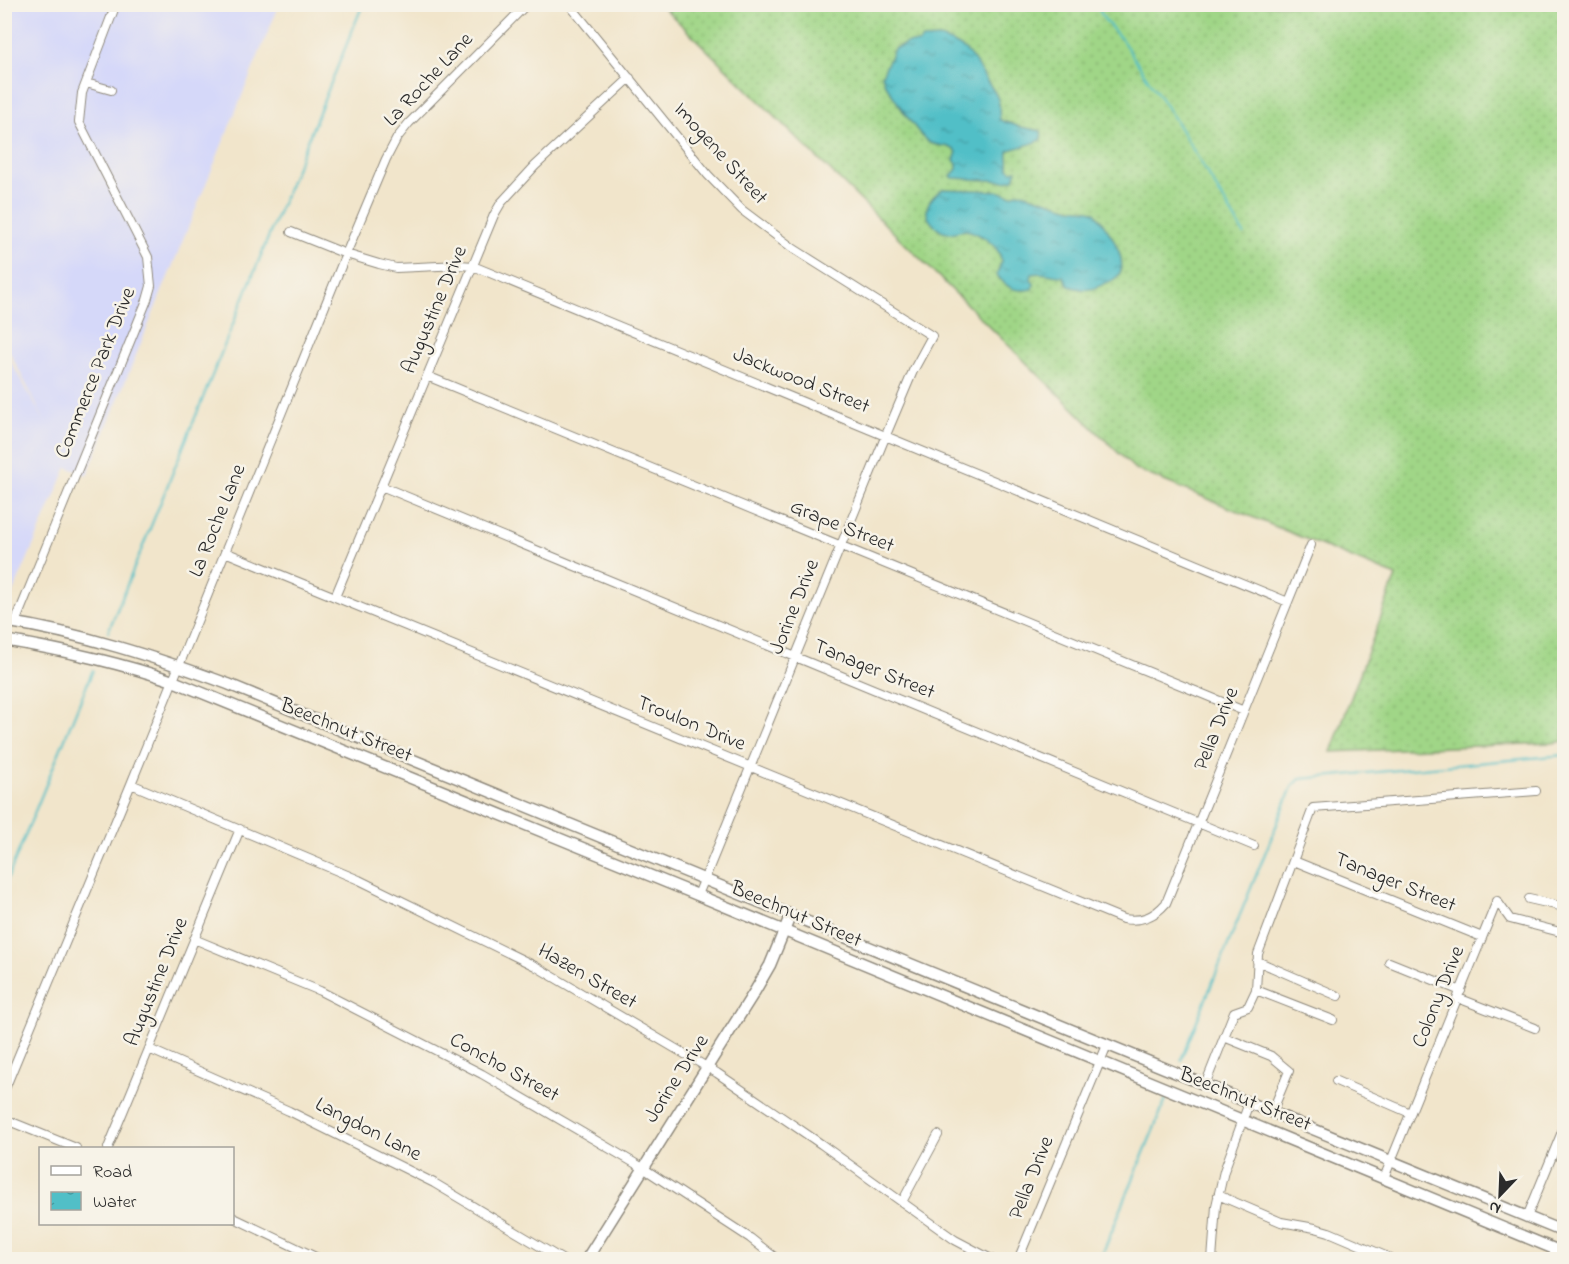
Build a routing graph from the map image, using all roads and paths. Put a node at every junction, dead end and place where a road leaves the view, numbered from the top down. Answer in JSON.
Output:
{"nodes":[{"id":1,"x":116,"y":4,"type":"edge"},
{"id":2,"x":527,"y":4,"type":"edge"},
{"id":3,"x":569,"y":4,"type":"edge"},
{"id":4,"x":630,"y":78,"type":"junction"},
{"id":5,"x":86,"y":83,"type":"junction"},
{"id":6,"x":111,"y":90,"type":"dead end"},
{"id":7,"x":291,"y":232,"type":"dead end"},
{"id":8,"x":346,"y":254,"type":"junction"},
{"id":9,"x":473,"y":266,"type":"junction"},
{"id":10,"x":932,"y":336,"type":"joint"},
{"id":11,"x":427,"y":376,"type":"junction"},
{"id":12,"x":886,"y":435,"type":"junction"},
{"id":13,"x":381,"y":486,"type":"junction"},
{"id":14,"x":1311,"y":545,"type":"dead end"},
{"id":15,"x":841,"y":546,"type":"junction"},
{"id":16,"x":225,"y":552,"type":"junction"},
{"id":17,"x":335,"y":597,"type":"junction"},
{"id":18,"x":1288,"y":602,"type":"junction"},
{"id":19,"x":10,"y":622,"type":"edge"},
{"id":20,"x":4,"y":640,"type":"edge"},
{"id":21,"x":796,"y":657,"type":"junction"},
{"id":22,"x":179,"y":666,"type":"junction"},
{"id":23,"x":172,"y":681,"type":"junction"},
{"id":24,"x":1244,"y":711,"type":"junction"},
{"id":25,"x":346,"y":732,"type":"junction"},
{"id":26,"x":339,"y":749,"type":"junction"},
{"id":27,"x":750,"y":768,"type":"junction"},
{"id":28,"x":131,"y":784,"type":"junction"},
{"id":29,"x":1536,"y":791,"type":"dead end"},
{"id":30,"x":534,"y":809,"type":"junction"},
{"id":31,"x":1198,"y":823,"type":"junction"},
{"id":32,"x":528,"y":826,"type":"junction"},
{"id":33,"x":240,"y":829,"type":"junction"},
{"id":34,"x":1254,"y":846,"type":"dead end"},
{"id":35,"x":1294,"y":861,"type":"junction"},
{"id":36,"x":705,"y":879,"type":"junction"},
{"id":37,"x":698,"y":896,"type":"junction"},
{"id":38,"x":1529,"y":899,"type":"dead end"},
{"id":39,"x":1564,"y":907,"type":"edge"},
{"id":40,"x":791,"y":914,"type":"junction"},
{"id":41,"x":1145,"y":919,"type":"joint"},
{"id":42,"x":784,"y":931,"type":"junction"},
{"id":43,"x":1564,"y":933,"type":"edge"},
{"id":44,"x":1482,"y":937,"type":"junction"},
{"id":45,"x":194,"y":939,"type":"junction"},
{"id":46,"x":1257,"y":961,"type":"junction"},
{"id":47,"x":1389,"y":962,"type":"dead end"},
{"id":48,"x":950,"y":980,"type":"junction"},
{"id":49,"x":1256,"y":990,"type":"junction"},
{"id":50,"x":1459,"y":994,"type":"junction"},
{"id":51,"x":1338,"y":996,"type":"dead end"},
{"id":52,"x":943,"y":997,"type":"junction"},
{"id":53,"x":1333,"y":1020,"type":"dead end"},
{"id":54,"x":1535,"y":1028,"type":"dead end"},
{"id":55,"x":1224,"y":1037,"type":"junction"},
{"id":56,"x":1107,"y":1045,"type":"junction"},
{"id":57,"x":149,"y":1049,"type":"junction"},
{"id":58,"x":1100,"y":1062,"type":"junction"},
{"id":59,"x":708,"y":1067,"type":"junction"},
{"id":60,"x":1336,"y":1082,"type":"dead end"},
{"id":61,"x":1205,"y":1085,"type":"junction"},
{"id":62,"x":4,"y":1091,"type":"edge"},
{"id":63,"x":1249,"y":1103,"type":"junction"},
{"id":64,"x":1272,"y":1112,"type":"junction"},
{"id":65,"x":1410,"y":1113,"type":"junction"},
{"id":66,"x":4,"y":1119,"type":"edge"},
{"id":67,"x":1242,"y":1120,"type":"junction"},
{"id":68,"x":1564,"y":1128,"type":"edge"},
{"id":69,"x":938,"y":1135,"type":"dead end"},
{"id":70,"x":71,"y":1147,"type":"edge"},
{"id":71,"x":109,"y":1147,"type":"edge"},
{"id":72,"x":1391,"y":1161,"type":"junction"},
{"id":73,"x":643,"y":1168,"type":"junction"},
{"id":74,"x":1384,"y":1178,"type":"junction"},
{"id":75,"x":1218,"y":1195,"type":"junction"},
{"id":76,"x":902,"y":1202,"type":"junction"},
{"id":77,"x":1506,"y":1208,"type":"junction"},
{"id":78,"x":1527,"y":1217,"type":"junction"},
{"id":79,"x":234,"y":1218,"type":"edge"},
{"id":80,"x":1498,"y":1226,"type":"junction"},
{"id":81,"x":1564,"y":1232,"type":"edge"},
{"id":82,"x":1564,"y":1253,"type":"edge"},
{"id":83,"x":322,"y":1260,"type":"edge"},
{"id":84,"x":562,"y":1260,"type":"edge"},
{"id":85,"x":586,"y":1260,"type":"edge"},
{"id":86,"x":778,"y":1260,"type":"edge"},
{"id":87,"x":993,"y":1260,"type":"edge"},
{"id":88,"x":1018,"y":1260,"type":"edge"},
{"id":89,"x":1212,"y":1260,"type":"edge"},
{"id":90,"x":1395,"y":1260,"type":"edge"},
{"id":91,"x":1561,"y":1260,"type":"edge"}],
"edges":[{"from":1,"to":5,"type":"street","name":"Commerce Park Drive"},
{"from":2,"to":8,"type":"street","name":"La Roche Lane"},
{"from":3,"to":4,"type":"street","name":"Imogene Street"},
{"from":4,"to":9,"type":"street","name":"Augustine Drive"},
{"from":4,"to":10,"type":"street","name":"Imogene Street"},
{"from":5,"to":6,"type":"street"},
{"from":5,"to":19,"type":"street","name":"Commerce Park Drive"},
{"from":7,"to":8,"type":"street","name":"Jackwood Street"},
{"from":8,"to":9,"type":"street","name":"Jackwood Street"},
{"from":8,"to":16,"type":"street","name":"La Roche Lane"},
{"from":9,"to":11,"type":"street","name":"Augustine Drive"},
{"from":9,"to":12,"type":"street","name":"Jackwood Street"},
{"from":10,"to":12,"type":"street","name":"Jorine Drive"},
{"from":11,"to":13,"type":"street","name":"Augustine Drive"},
{"from":11,"to":15,"type":"street","name":"Grape Street"},
{"from":12,"to":15,"type":"street","name":"Jorine Drive"},
{"from":12,"to":18,"type":"street","name":"Jackwood Street"},
{"from":13,"to":17,"type":"street","name":"Augustine Drive"},
{"from":13,"to":21,"type":"street","name":"Tanager Street"},
{"from":14,"to":18,"type":"street","name":"Pella Drive"},
{"from":15,"to":21,"type":"street","name":"Jorine Drive"},
{"from":15,"to":24,"type":"street","name":"Grape Street"},
{"from":16,"to":17,"type":"street","name":"Troulon Drive"},
{"from":16,"to":22,"type":"street","name":"La Roche Lane"},
{"from":17,"to":27,"type":"street","name":"Troulon Drive"},
{"from":18,"to":24,"type":"street","name":"Pella Drive"},
{"from":19,"to":22,"type":"main road","name":"Beechnut Street"},
{"from":20,"to":23,"type":"main road","name":"Beechnut Street"},
{"from":21,"to":27,"type":"street","name":"Jorine Drive"},
{"from":21,"to":31,"type":"street","name":"Tanager Street"},
{"from":22,"to":23,"type":"street","name":"La Roche Lane"},
{"from":22,"to":25,"type":"main road","name":"Beechnut Street"},
{"from":23,"to":26,"type":"main road","name":"Beechnut Street"},
{"from":23,"to":28,"type":"street","name":"La Roche Lane"},
{"from":24,"to":31,"type":"street","name":"Pella Drive"},
{"from":25,"to":26,"type":"main road"},
{"from":25,"to":30,"type":"main road","name":"Beechnut Street"},
{"from":26,"to":32,"type":"main road","name":"Beechnut Street"},
{"from":27,"to":36,"type":"street","name":"Jorine Drive"},
{"from":27,"to":41,"type":"street","name":"Troulon Drive"},
{"from":28,"to":33,"type":"street","name":"Hazen Street"},
{"from":28,"to":62,"type":"street","name":"La Roche Lane"},
{"from":29,"to":35,"type":"street"},
{"from":30,"to":32,"type":"main road"},
{"from":30,"to":36,"type":"main road","name":"Beechnut Street"},
{"from":31,"to":34,"type":"street","name":"Tanager Street"},
{"from":31,"to":41,"type":"street","name":"Pella Drive"},
{"from":32,"to":37,"type":"main road","name":"Beechnut Street"},
{"from":33,"to":45,"type":"street","name":"Augustine Drive"},
{"from":33,"to":59,"type":"street","name":"Hazen Street"},
{"from":35,"to":44,"type":"street","name":"Tanager Street"},
{"from":35,"to":46,"type":"street"},
{"from":36,"to":37,"type":"street","name":"Jorine Drive"},
{"from":36,"to":40,"type":"main road","name":"Beechnut Street"},
{"from":37,"to":42,"type":"main road","name":"Beechnut Street"},
{"from":38,"to":39,"type":"street"},
{"from":40,"to":42,"type":"main road","name":"Jorine Drive"},
{"from":40,"to":48,"type":"main road","name":"Beechnut Street"},
{"from":42,"to":52,"type":"main road","name":"Beechnut Street"},
{"from":42,"to":59,"type":"main road","name":"Jorine Drive"},
{"from":43,"to":44,"type":"street","name":"Colony Drive"},
{"from":44,"to":50,"type":"street","name":"Colony Drive"},
{"from":45,"to":57,"type":"street","name":"Augustine Drive"},
{"from":45,"to":73,"type":"street","name":"Concho Street"},
{"from":46,"to":49,"type":"street"},
{"from":46,"to":51,"type":"street"},
{"from":47,"to":50,"type":"street"},
{"from":48,"to":52,"type":"main road"},
{"from":48,"to":56,"type":"main road","name":"Beechnut Street"},
{"from":49,"to":53,"type":"street"},
{"from":49,"to":55,"type":"street"},
{"from":50,"to":54,"type":"street"},
{"from":50,"to":65,"type":"street","name":"Colony Drive"},
{"from":52,"to":58,"type":"main road","name":"Beechnut Street"},
{"from":55,"to":61,"type":"street"},
{"from":55,"to":64,"type":"street"},
{"from":56,"to":58,"type":"street","name":"Pella Drive"},
{"from":56,"to":61,"type":"main road","name":"Beechnut Street"},
{"from":57,"to":71,"type":"street","name":"Augustine Drive"},
{"from":57,"to":84,"type":"street","name":"Langdon Lane"},
{"from":58,"to":67,"type":"main road","name":"Beechnut Street"},
{"from":58,"to":88,"type":"street","name":"Pella Drive"},
{"from":59,"to":73,"type":"main road","name":"Jorine Drive"},
{"from":59,"to":76,"type":"street","name":"Hazen Street"},
{"from":60,"to":65,"type":"street"},
{"from":61,"to":63,"type":"main road","name":"Beechnut Street"},
{"from":63,"to":64,"type":"main road","name":"Beechnut Street"},
{"from":63,"to":67,"type":"street"},
{"from":64,"to":72,"type":"main road","name":"Beechnut Street"},
{"from":65,"to":72,"type":"street","name":"Colony Drive"},
{"from":66,"to":70,"type":"street"},
{"from":67,"to":74,"type":"main road","name":"Beechnut Street"},
{"from":67,"to":75,"type":"street"},
{"from":68,"to":78,"type":"street"},
{"from":69,"to":76,"type":"street"},
{"from":72,"to":74,"type":"street","name":"Colony Drive"},
{"from":72,"to":77,"type":"main road","name":"Beechnut Street"},
{"from":73,"to":85,"type":"main road","name":"Jorine Drive"},
{"from":73,"to":86,"type":"street","name":"Concho Street"},
{"from":74,"to":80,"type":"main road","name":"Beechnut Street"},
{"from":75,"to":89,"type":"street"},
{"from":75,"to":90,"type":"street"},
{"from":76,"to":87,"type":"street","name":"Hazen Street"},
{"from":77,"to":78,"type":"main road","name":"Beechnut Street"},
{"from":77,"to":80,"type":"main road"},
{"from":78,"to":81,"type":"main road","name":"Beechnut Street"},
{"from":79,"to":83,"type":"street"},
{"from":80,"to":82,"type":"main road","name":"Beechnut Street"},
{"from":82,"to":91,"type":"street"}]}
